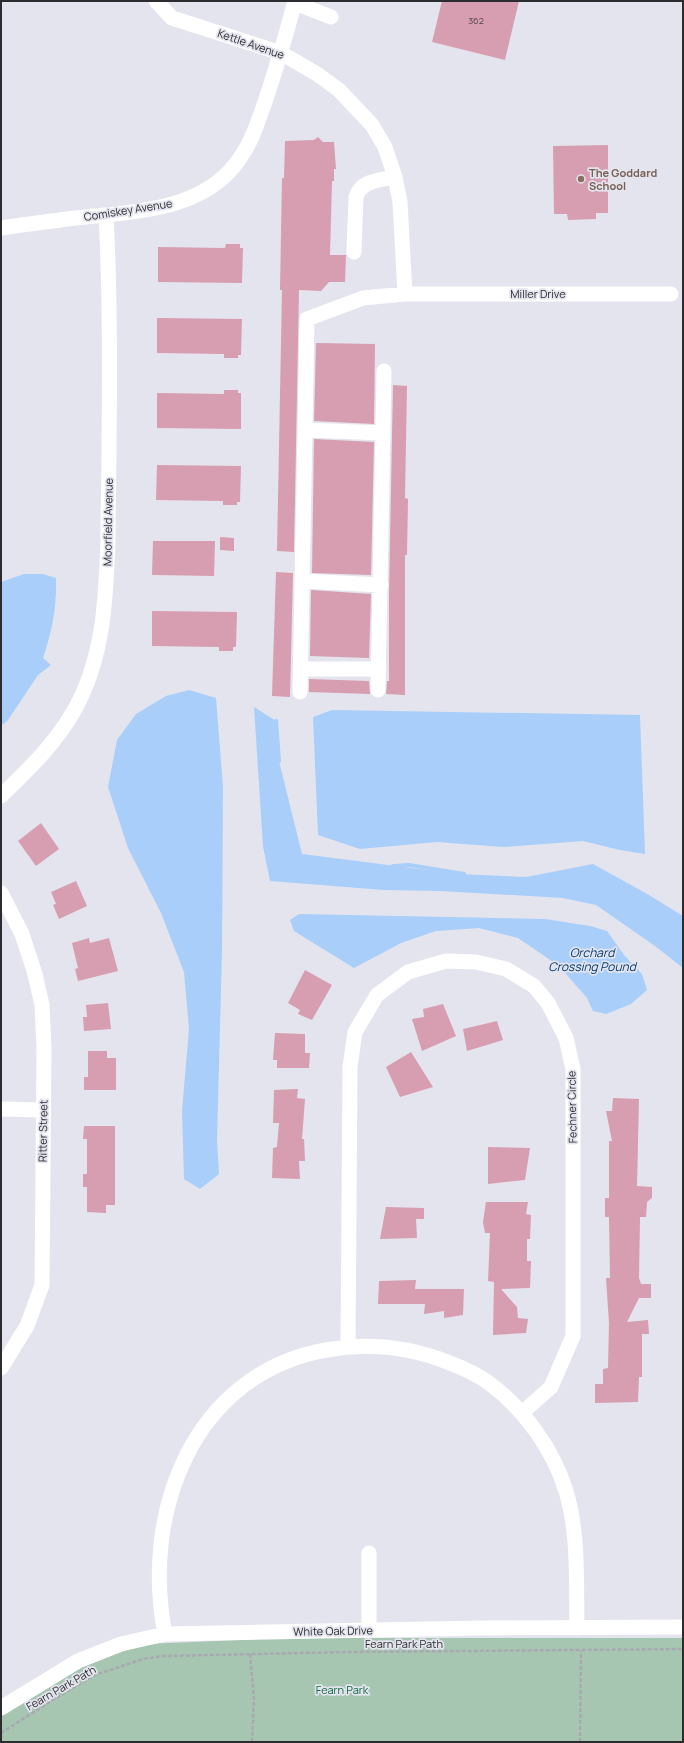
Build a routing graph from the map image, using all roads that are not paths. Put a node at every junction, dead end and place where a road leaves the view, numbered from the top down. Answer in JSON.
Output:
{"nodes":[{"id":1,"x":156,"y":1,"type":"edge"},
{"id":2,"x":295,"y":2,"type":"edge"},
{"id":3,"x":331,"y":17,"type":"dead end"},
{"id":4,"x":281,"y":53,"type":"junction"},
{"id":5,"x":395,"y":177,"type":"junction"},
{"id":6,"x":106,"y":215,"type":"junction"},
{"id":7,"x":1,"y":228,"type":"edge"},
{"id":8,"x":354,"y":252,"type":"dead end"},
{"id":9,"x":405,"y":294,"type":"junction"},
{"id":10,"x":671,"y":294,"type":"dead end"},
{"id":11,"x":384,"y":371,"type":"dead end"},
{"id":12,"x":305,"y":430,"type":"junction"},
{"id":13,"x":383,"y":433,"type":"junction"},
{"id":14,"x":302,"y":581,"type":"junction"},
{"id":15,"x":381,"y":585,"type":"junction"},
{"id":16,"x":301,"y":669,"type":"junction"},
{"id":17,"x":379,"y":669,"type":"junction"},
{"id":18,"x":378,"y":690,"type":"dead end"},
{"id":19,"x":300,"y":692,"type":"dead end"},
{"id":20,"x":1,"y":796,"type":"edge"},
{"id":21,"x":1,"y":893,"type":"edge"},
{"id":22,"x":1,"y":1109,"type":"edge"},
{"id":23,"x":43,"y":1110,"type":"junction"},
{"id":24,"x":348,"y":1346,"type":"junction"},
{"id":25,"x":1,"y":1368,"type":"edge"},
{"id":26,"x":522,"y":1413,"type":"junction"},
{"id":27,"x":369,"y":1553,"type":"dead end"},
{"id":28,"x":683,"y":1627,"type":"edge"},
{"id":29,"x":576,"y":1628,"type":"junction"},
{"id":30,"x":369,"y":1630,"type":"junction"},
{"id":31,"x":165,"y":1634,"type":"junction"},
{"id":32,"x":1,"y":1708,"type":"edge"}],
"edges":[{"from":1,"to":4,"type":"street","name":"Kettle Avenue"},
{"from":2,"to":3,"type":"street"},
{"from":2,"to":4,"type":"street","name":"Comiskey Avenue"},
{"from":4,"to":5,"type":"street","name":"Kettle Avenue"},
{"from":4,"to":6,"type":"street","name":"Comiskey Avenue"},
{"from":5,"to":8,"type":"street"},
{"from":5,"to":9,"type":"street","name":"Kettle Avenue"},
{"from":6,"to":7,"type":"street","name":"Comiskey Avenue"},
{"from":6,"to":20,"type":"street","name":"Moorfield Avenue"},
{"from":9,"to":10,"type":"street","name":"Miller Drive"},
{"from":9,"to":12,"type":"street","name":"Miller Drive"},
{"from":11,"to":13,"type":"street"},
{"from":12,"to":13,"type":"street"},
{"from":12,"to":14,"type":"street"},
{"from":13,"to":15,"type":"street"},
{"from":14,"to":15,"type":"street"},
{"from":14,"to":16,"type":"street"},
{"from":15,"to":17,"type":"street"},
{"from":16,"to":17,"type":"street"},
{"from":16,"to":19,"type":"street"},
{"from":17,"to":18,"type":"street"},
{"from":21,"to":23,"type":"street","name":"Ritter Street"},
{"from":22,"to":23,"type":"street"},
{"from":23,"to":25,"type":"street","name":"Ritter Street"},
{"from":24,"to":26,"type":"street"},
{"from":24,"to":26,"type":"street","name":"Fechner Circle"},
{"from":24,"to":31,"type":"street"},
{"from":26,"to":29,"type":"street"},
{"from":27,"to":30,"type":"street"},
{"from":28,"to":29,"type":"street","name":"White Oak Drive"},
{"from":29,"to":30,"type":"street","name":"White Oak Drive"},
{"from":30,"to":31,"type":"street","name":"White Oak Drive"},
{"from":31,"to":32,"type":"street","name":"White Oak Drive"}]}
